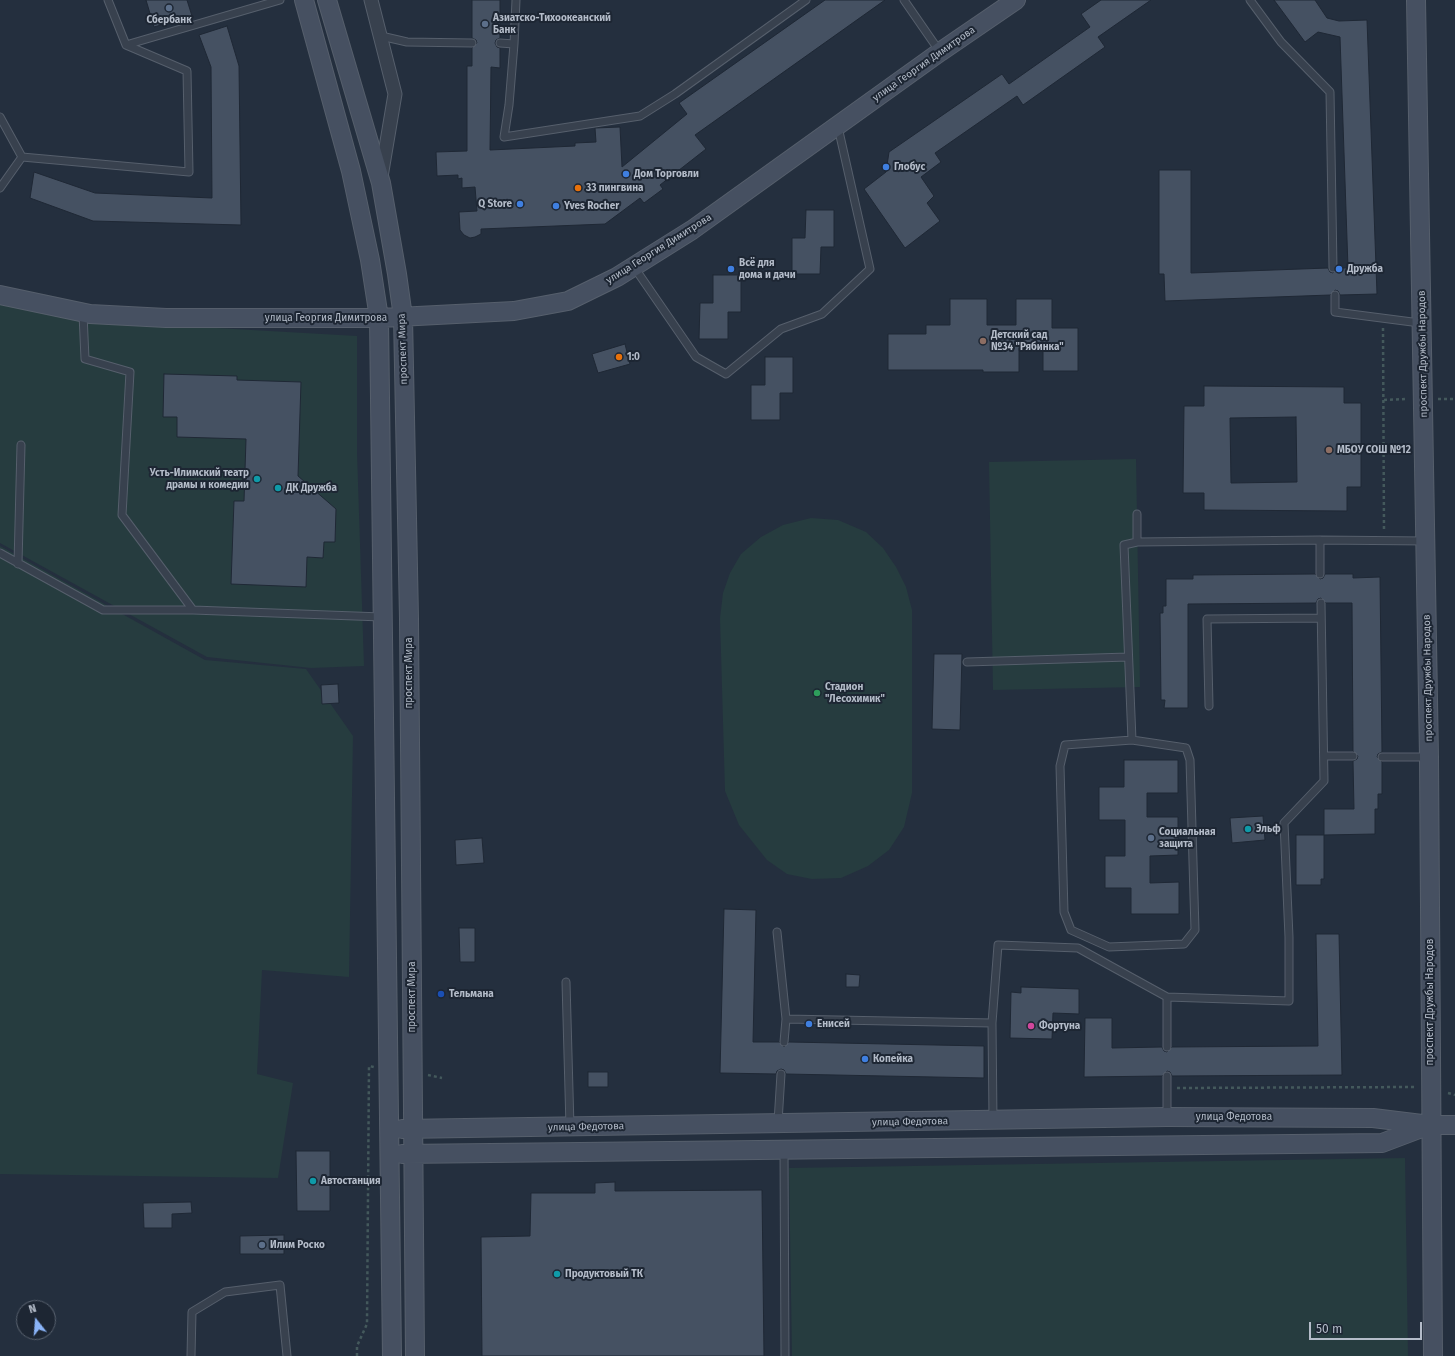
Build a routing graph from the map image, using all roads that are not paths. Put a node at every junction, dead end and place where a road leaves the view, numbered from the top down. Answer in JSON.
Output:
{"nodes":[{"id":1,"x":108,"y":0,"type":"edge"},
{"id":2,"x":280,"y":0,"type":"edge"},
{"id":3,"x":304,"y":0,"type":"edge"},
{"id":4,"x":327,"y":0,"type":"edge"},
{"id":5,"x":371,"y":0,"type":"edge"},
{"id":6,"x":516,"y":0,"type":"edge"},
{"id":7,"x":806,"y":0,"type":"edge"},
{"id":8,"x":904,"y":0,"type":"edge"},
{"id":9,"x":1016,"y":0,"type":"edge"},
{"id":10,"x":1250,"y":0,"type":"edge"},
{"id":11,"x":1416,"y":0,"type":"edge"},
{"id":12,"x":381,"y":36,"type":"junction"},
{"id":13,"x":472,"y":42,"type":"dead end"},
{"id":14,"x":500,"y":43,"type":"dead end"},
{"id":15,"x":514,"y":44,"type":"junction"},
{"id":16,"x":126,"y":45,"type":"junction"},
{"id":17,"x":940,"y":52,"type":"junction"},
{"id":18,"x":0,"y":117,"type":"edge"},
{"id":19,"x":838,"y":126,"type":"junction"},
{"id":20,"x":22,"y":157,"type":"junction"},
{"id":21,"x":381,"y":183,"type":"junction"},
{"id":22,"x":0,"y":188,"type":"edge"},
{"id":23,"x":634,"y":266,"type":"junction"},
{"id":24,"x":1333,"y":268,"type":"dead end"},
{"id":25,"x":0,"y":295,"type":"edge"},
{"id":26,"x":1335,"y":295,"type":"dead end"},
{"id":27,"x":83,"y":312,"type":"junction"},
{"id":28,"x":403,"y":317,"type":"junction"},
{"id":29,"x":379,"y":318,"type":"junction"},
{"id":30,"x":1422,"y":324,"type":"junction"},
{"id":31,"x":21,"y":445,"type":"dead end"},
{"id":32,"x":1137,"y":514,"type":"dead end"},
{"id":33,"x":1320,"y":540,"type":"junction"},
{"id":34,"x":1426,"y":541,"type":"junction"},
{"id":35,"x":1137,"y":542,"type":"junction"},
{"id":36,"x":0,"y":553,"type":"edge"},
{"id":37,"x":18,"y":564,"type":"junction"},
{"id":38,"x":1320,"y":574,"type":"dead end"},
{"id":39,"x":1321,"y":602,"type":"dead end"},
{"id":40,"x":193,"y":610,"type":"junction"},
{"id":41,"x":382,"y":617,"type":"junction"},
{"id":42,"x":1321,"y":618,"type":"junction"},
{"id":43,"x":1128,"y":658,"type":"junction"},
{"id":44,"x":967,"y":662,"type":"dead end"},
{"id":45,"x":1209,"y":706,"type":"dead end"},
{"id":46,"x":1132,"y":740,"type":"junction"},
{"id":47,"x":1324,"y":756,"type":"junction"},
{"id":48,"x":1353,"y":756,"type":"dead end"},
{"id":49,"x":1382,"y":756,"type":"dead end"},
{"id":50,"x":1429,"y":757,"type":"junction"},
{"id":51,"x":777,"y":932,"type":"dead end"},
{"id":52,"x":566,"y":982,"type":"dead end"},
{"id":53,"x":1167,"y":997,"type":"junction"},
{"id":54,"x":786,"y":1019,"type":"junction"},
{"id":55,"x":992,"y":1023,"type":"junction"},
{"id":56,"x":784,"y":1042,"type":"dead end"},
{"id":57,"x":1167,"y":1047,"type":"dead end"},
{"id":58,"x":781,"y":1074,"type":"dead end"},
{"id":59,"x":1167,"y":1076,"type":"dead end"},
{"id":60,"x":1167,"y":1117,"type":"junction"},
{"id":61,"x":993,"y":1121,"type":"junction"},
{"id":62,"x":778,"y":1124,"type":"junction"},
{"id":63,"x":1430,"y":1125,"type":"junction"},
{"id":64,"x":1455,"y":1125,"type":"edge"},
{"id":65,"x":570,"y":1127,"type":"junction"},
{"id":66,"x":389,"y":1129,"type":"junction"},
{"id":67,"x":413,"y":1129,"type":"junction"},
{"id":68,"x":784,"y":1149,"type":"junction"},
{"id":69,"x":389,"y":1154,"type":"junction"},
{"id":70,"x":414,"y":1154,"type":"junction"},
{"id":71,"x":191,"y":1356,"type":"edge"},
{"id":72,"x":287,"y":1356,"type":"edge"},
{"id":73,"x":392,"y":1356,"type":"edge"},
{"id":74,"x":415,"y":1356,"type":"edge"},
{"id":75,"x":785,"y":1356,"type":"edge"},
{"id":76,"x":1433,"y":1356,"type":"edge"}],
"edges":[{"from":1,"to":16,"type":"lane"},
{"from":2,"to":16,"type":"lane"},
{"from":3,"to":29,"type":"street"},
{"from":4,"to":21,"type":"street","name":"проспект Мира"},
{"from":5,"to":12,"type":"street"},
{"from":6,"to":15,"type":"lane"},
{"from":7,"to":15,"type":"lane"},
{"from":8,"to":17,"type":"lane"},
{"from":9,"to":17,"type":"street","name":"улица Георгия Димитрова"},
{"from":10,"to":24,"type":"lane"},
{"from":11,"to":30,"type":"street","name":"проспект Дружбы Народов"},
{"from":12,"to":13,"type":"lane"},
{"from":12,"to":21,"type":"street"},
{"from":14,"to":15,"type":"lane"},
{"from":16,"to":20,"type":"lane"},
{"from":17,"to":19,"type":"street","name":"улица Георгия Димитрова"},
{"from":18,"to":20,"type":"lane"},
{"from":19,"to":23,"type":"street","name":"улица Георгия Димитрова"},
{"from":19,"to":23,"type":"lane"},
{"from":20,"to":22,"type":"lane"},
{"from":21,"to":28,"type":"street","name":"проспект Мира"},
{"from":23,"to":28,"type":"street","name":"улица Георгия Димитрова"},
{"from":25,"to":27,"type":"street","name":"улица Георгия Димитрова"},
{"from":26,"to":30,"type":"lane"},
{"from":27,"to":29,"type":"street","name":"улица Георгия Димитрова"},
{"from":27,"to":40,"type":"lane"},
{"from":28,"to":29,"type":"street","name":"улица Георгия Димитрова"},
{"from":28,"to":67,"type":"street","name":"проспект Мира"},
{"from":29,"to":41,"type":"street"},
{"from":30,"to":34,"type":"street","name":"проспект Дружбы Народов"},
{"from":31,"to":37,"type":"lane"},
{"from":32,"to":35,"type":"lane"},
{"from":33,"to":34,"type":"lane"},
{"from":33,"to":35,"type":"lane"},
{"from":33,"to":38,"type":"lane"},
{"from":34,"to":50,"type":"street","name":"проспект Дружбы Народов"},
{"from":35,"to":43,"type":"lane"},
{"from":36,"to":37,"type":"lane"},
{"from":37,"to":40,"type":"lane"},
{"from":39,"to":42,"type":"lane"},
{"from":40,"to":41,"type":"lane"},
{"from":41,"to":66,"type":"street"},
{"from":42,"to":45,"type":"lane"},
{"from":42,"to":47,"type":"lane"},
{"from":43,"to":44,"type":"lane"},
{"from":43,"to":46,"type":"lane"},
{"from":46,"to":46,"type":"lane"},
{"from":47,"to":48,"type":"lane"},
{"from":47,"to":53,"type":"lane"},
{"from":49,"to":50,"type":"lane"},
{"from":50,"to":63,"type":"street","name":"проспект Дружбы Народов"},
{"from":51,"to":54,"type":"lane"},
{"from":52,"to":65,"type":"lane"},
{"from":53,"to":55,"type":"lane"},
{"from":53,"to":57,"type":"lane"},
{"from":54,"to":55,"type":"lane"},
{"from":54,"to":56,"type":"lane"},
{"from":55,"to":61,"type":"lane"},
{"from":58,"to":62,"type":"lane"},
{"from":59,"to":60,"type":"lane"},
{"from":60,"to":61,"type":"street","name":"улица Федотова"},
{"from":60,"to":63,"type":"street","name":"улица Федотова"},
{"from":61,"to":62,"type":"street","name":"улица Федотова"},
{"from":62,"to":65,"type":"street","name":"улица Федотова"},
{"from":63,"to":64,"type":"street"},
{"from":63,"to":68,"type":"street"},
{"from":63,"to":76,"type":"street","name":"проспект Дружбы Народов"},
{"from":65,"to":67,"type":"street","name":"улица Федотова"},
{"from":66,"to":67,"type":"street","name":"улица Федотова"},
{"from":66,"to":69,"type":"street"},
{"from":67,"to":70,"type":"street","name":"проспект Мира"},
{"from":68,"to":70,"type":"street"},
{"from":68,"to":75,"type":"lane"},
{"from":69,"to":70,"type":"street"},
{"from":69,"to":73,"type":"street"},
{"from":70,"to":74,"type":"street","name":"проспект Мира"},
{"from":71,"to":72,"type":"lane"}]}
